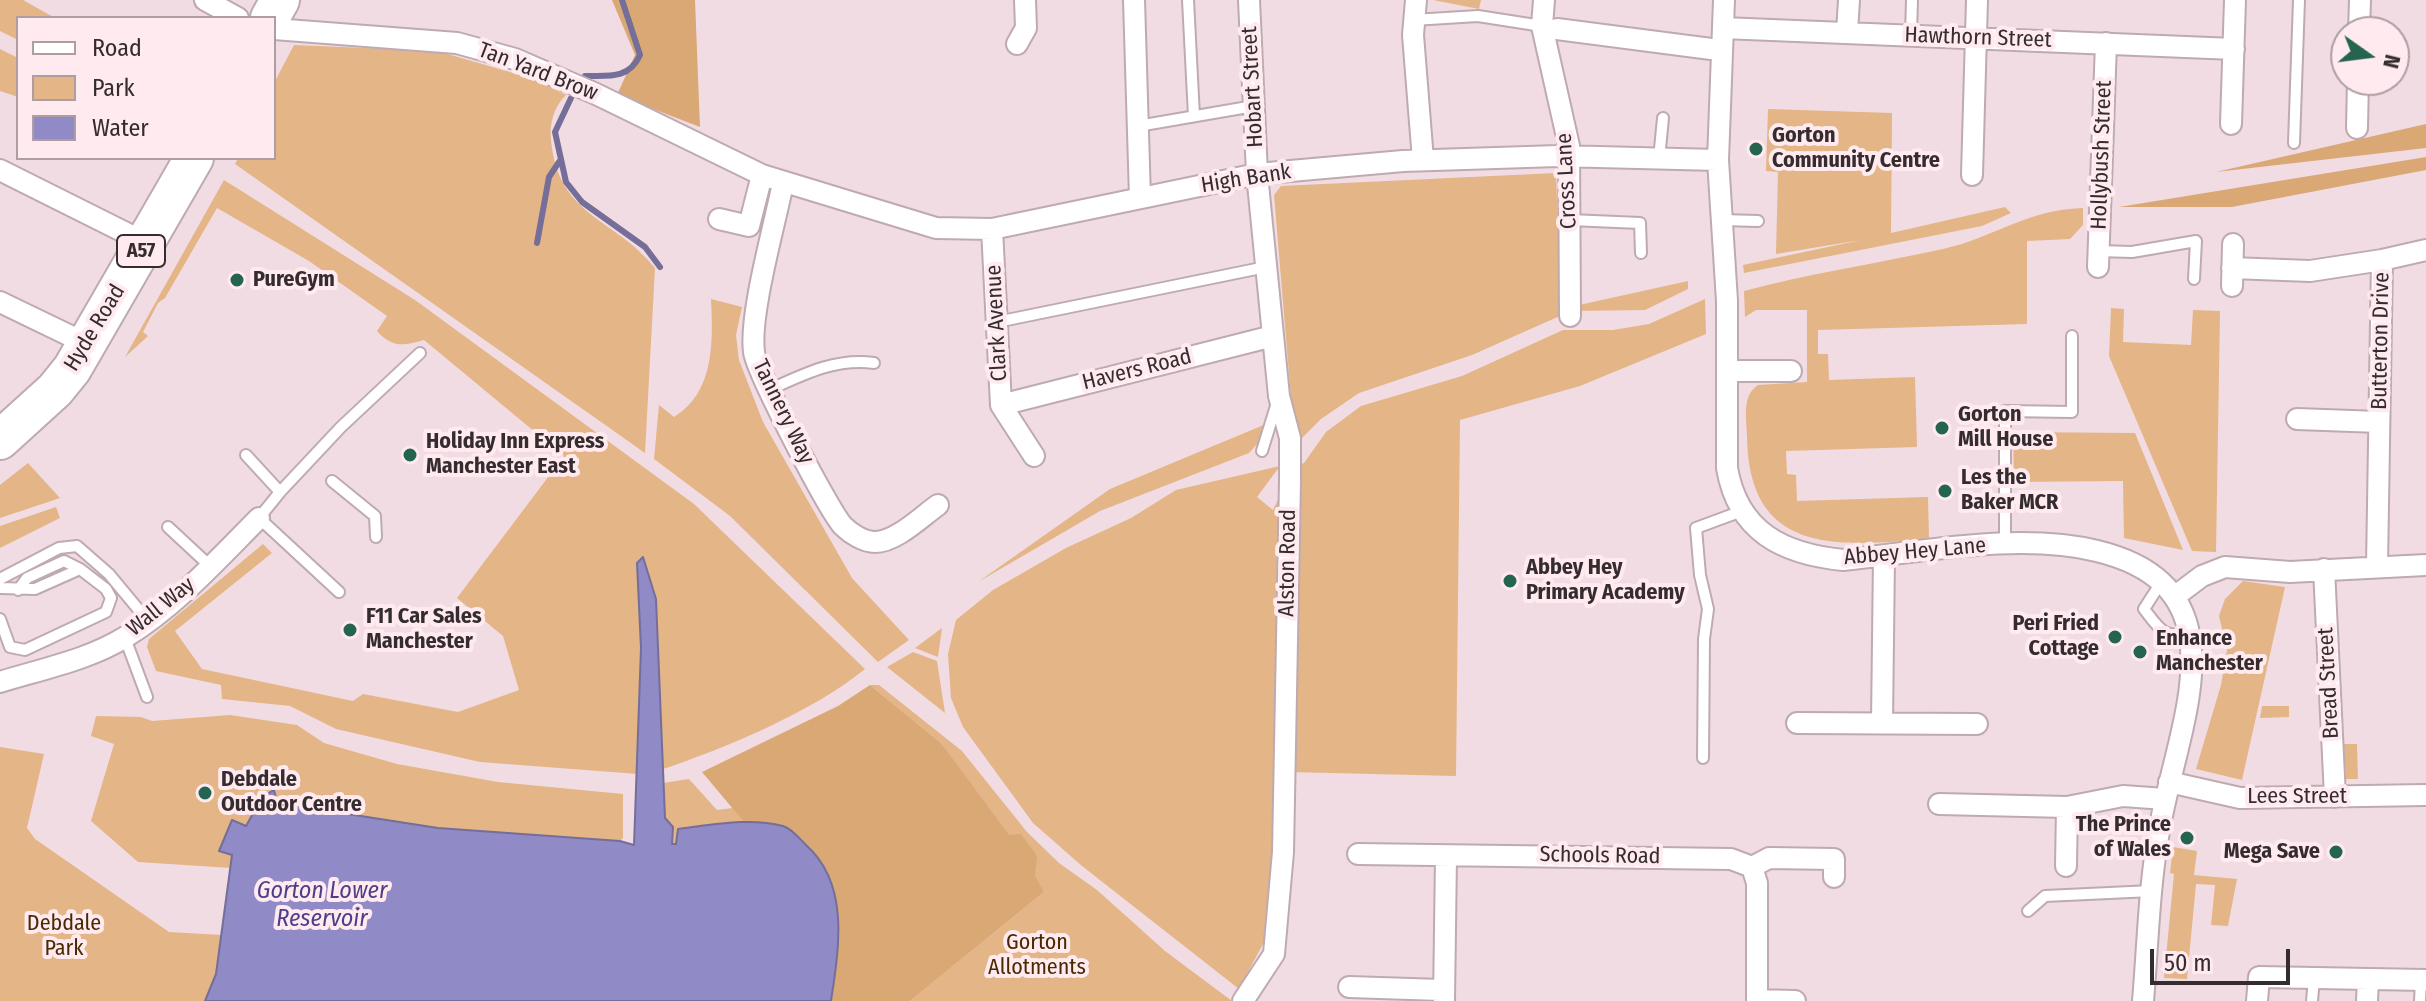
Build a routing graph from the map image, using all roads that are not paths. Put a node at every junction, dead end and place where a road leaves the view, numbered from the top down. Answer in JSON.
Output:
{"nodes":[{"id":1,"x":205,"y":0,"type":"edge"},
{"id":2,"x":1025,"y":0,"type":"edge"},
{"id":3,"x":1134,"y":0,"type":"edge"},
{"id":4,"x":1188,"y":0,"type":"edge"},
{"id":5,"x":1249,"y":0,"type":"edge"},
{"id":6,"x":1544,"y":0,"type":"edge"},
{"id":7,"x":1724,"y":0,"type":"edge"},
{"id":8,"x":1849,"y":0,"type":"edge"},
{"id":9,"x":1912,"y":0,"type":"edge"},
{"id":10,"x":1977,"y":0,"type":"edge"},
{"id":11,"x":2235,"y":0,"type":"edge"},
{"id":12,"x":2299,"y":0,"type":"edge"},
{"id":13,"x":1415,"y":10,"type":"edge"},
{"id":14,"x":234,"y":16,"type":"edge"},
{"id":15,"x":1550,"y":27,"type":"junction"},
{"id":16,"x":1723,"y":28,"type":"junction"},
{"id":17,"x":276,"y":29,"type":"edge"},
{"id":18,"x":1847,"y":32,"type":"junction"},
{"id":19,"x":1911,"y":35,"type":"junction"},
{"id":20,"x":1976,"y":38,"type":"junction"},
{"id":21,"x":2106,"y":43,"type":"junction"},
{"id":22,"x":1017,"y":44,"type":"dead end"},
{"id":23,"x":1711,"y":49,"type":"dead end"},
{"id":24,"x":2234,"y":49,"type":"junction"},
{"id":25,"x":2358,"y":96,"type":"edge"},
{"id":26,"x":1254,"y":106,"type":"junction"},
{"id":27,"x":1194,"y":116,"type":"junction"},
{"id":28,"x":1663,"y":118,"type":"dead end"},
{"id":29,"x":2231,"y":124,"type":"dead end"},
{"id":30,"x":1138,"y":126,"type":"junction"},
{"id":31,"x":2357,"y":128,"type":"dead end"},
{"id":32,"x":2294,"y":143,"type":"dead end"},
{"id":33,"x":1570,"y":156,"type":"junction"},
{"id":34,"x":1659,"y":159,"type":"junction"},
{"id":35,"x":193,"y":160,"type":"edge"},
{"id":36,"x":1423,"y":160,"type":"junction"},
{"id":37,"x":1718,"y":160,"type":"junction"},
{"id":38,"x":0,"y":170,"type":"edge"},
{"id":39,"x":1257,"y":174,"type":"junction"},
{"id":40,"x":762,"y":175,"type":"junction"},
{"id":41,"x":1972,"y":175,"type":"dead end"},
{"id":42,"x":783,"y":183,"type":"junction"},
{"id":43,"x":1140,"y":198,"type":"junction"},
{"id":44,"x":719,"y":219,"type":"dead end"},
{"id":45,"x":1570,"y":220,"type":"junction"},
{"id":46,"x":1722,"y":220,"type":"junction"},
{"id":47,"x":1758,"y":221,"type":"dead end"},
{"id":48,"x":992,"y":229,"type":"junction"},
{"id":49,"x":146,"y":243,"type":"junction"},
{"id":50,"x":2233,"y":244,"type":"dead end"},
{"id":51,"x":2426,"y":250,"type":"edge"},
{"id":52,"x":1641,"y":253,"type":"dead end"},
{"id":53,"x":2098,"y":259,"type":"joint"},
{"id":54,"x":2382,"y":260,"type":"junction"},
{"id":55,"x":1266,"y":267,"type":"junction"},
{"id":56,"x":2194,"y":279,"type":"dead end"},
{"id":57,"x":0,"y":302,"type":"edge"},
{"id":58,"x":1570,"y":316,"type":"dead end"},
{"id":59,"x":997,"y":322,"type":"junction"},
{"id":60,"x":1273,"y":336,"type":"junction"},
{"id":61,"x":2072,"y":336,"type":"dead end"},
{"id":62,"x":87,"y":344,"type":"junction"},
{"id":63,"x":420,"y":353,"type":"dead end"},
{"id":64,"x":874,"y":363,"type":"dead end"},
{"id":65,"x":1728,"y":371,"type":"junction"},
{"id":66,"x":1791,"y":371,"type":"dead end"},
{"id":67,"x":769,"y":390,"type":"junction"},
{"id":68,"x":1279,"y":396,"type":"junction"},
{"id":69,"x":1001,"y":405,"type":"junction"},
{"id":70,"x":2297,"y":418,"type":"dead end"},
{"id":71,"x":2379,"y":422,"type":"junction"},
{"id":72,"x":0,"y":439,"type":"edge"},
{"id":73,"x":1262,"y":451,"type":"dead end"},
{"id":74,"x":246,"y":455,"type":"dead end"},
{"id":75,"x":1034,"y":456,"type":"dead end"},
{"id":76,"x":332,"y":481,"type":"dead end"},
{"id":77,"x":280,"y":492,"type":"junction"},
{"id":78,"x":938,"y":505,"type":"dead end"},
{"id":79,"x":1742,"y":511,"type":"junction"},
{"id":80,"x":259,"y":518,"type":"junction"},
{"id":81,"x":168,"y":527,"type":"dead end"},
{"id":82,"x":376,"y":537,"type":"dead end"},
{"id":83,"x":2005,"y":545,"type":"junction"},
{"id":84,"x":1884,"y":556,"type":"junction"},
{"id":85,"x":2426,"y":565,"type":"edge"},
{"id":86,"x":210,"y":566,"type":"junction"},
{"id":87,"x":2377,"y":566,"type":"junction"},
{"id":88,"x":2324,"y":569,"type":"junction"},
{"id":89,"x":0,"y":579,"type":"edge"},
{"id":90,"x":0,"y":588,"type":"edge"},
{"id":91,"x":2167,"y":590,"type":"junction"},
{"id":92,"x":339,"y":592,"type":"dead end"},
{"id":93,"x":0,"y":619,"type":"edge"},
{"id":94,"x":148,"y":621,"type":"junction"},
{"id":95,"x":2190,"y":633,"type":"junction"},
{"id":96,"x":125,"y":638,"type":"junction"},
{"id":97,"x":0,"y":682,"type":"edge"},
{"id":98,"x":147,"y":697,"type":"dead end"},
{"id":99,"x":1797,"y":723,"type":"dead end"},
{"id":100,"x":1882,"y":723,"type":"junction"},
{"id":101,"x":1977,"y":724,"type":"dead end"},
{"id":102,"x":1703,"y":758,"type":"dead end"},
{"id":103,"x":2167,"y":790,"type":"junction"},
{"id":104,"x":2426,"y":795,"type":"edge"},
{"id":105,"x":2335,"y":797,"type":"junction"},
{"id":106,"x":1939,"y":804,"type":"dead end"},
{"id":107,"x":2067,"y":807,"type":"junction"},
{"id":108,"x":1358,"y":854,"type":"dead end"},
{"id":109,"x":1446,"y":856,"type":"junction"},
{"id":110,"x":2066,"y":866,"type":"dead end"},
{"id":111,"x":1752,"y":867,"type":"junction"},
{"id":112,"x":1834,"y":877,"type":"dead end"},
{"id":113,"x":2152,"y":891,"type":"junction"},
{"id":114,"x":2028,"y":911,"type":"dead end"},
{"id":115,"x":2314,"y":978,"type":"junction"},
{"id":116,"x":2368,"y":979,"type":"junction"},
{"id":117,"x":2423,"y":980,"type":"edge"},
{"id":118,"x":1349,"y":987,"type":"dead end"},
{"id":119,"x":1442,"y":995,"type":"edge"},
{"id":120,"x":1757,"y":1000,"type":"edge"},
{"id":121,"x":1243,"y":1001,"type":"edge"},
{"id":122,"x":1795,"y":1001,"type":"edge"},
{"id":123,"x":2143,"y":1001,"type":"edge"},
{"id":124,"x":2257,"y":1001,"type":"edge"},
{"id":125,"x":2312,"y":1001,"type":"edge"},
{"id":126,"x":2367,"y":1001,"type":"edge"},
{"id":127,"x":2420,"y":1001,"type":"edge"}],
"edges":[{"from":1,"to":14,"type":"street"},
{"from":2,"to":22,"type":"street"},
{"from":3,"to":30,"type":"street"},
{"from":4,"to":27,"type":"lane"},
{"from":5,"to":26,"type":"street","name":"Hobart Street"},
{"from":6,"to":15,"type":"street","name":"Cross Lane"},
{"from":7,"to":16,"type":"street","name":"Abbey Hey Lane"},
{"from":8,"to":18,"type":"street"},
{"from":9,"to":19,"type":"lane"},
{"from":10,"to":20,"type":"street"},
{"from":11,"to":24,"type":"street"},
{"from":12,"to":32,"type":"lane"},
{"from":13,"to":15,"type":"lane"},
{"from":13,"to":36,"type":"street"},
{"from":15,"to":23,"type":"street"},
{"from":15,"to":33,"type":"street","name":"Cross Lane"},
{"from":16,"to":18,"type":"street","name":"Hawthorn Street"},
{"from":16,"to":37,"type":"street","name":"Abbey Hey Lane"},
{"from":17,"to":40,"type":"street","name":"Tan Yard Brow"},
{"from":18,"to":19,"type":"street","name":"Hawthorn Street"},
{"from":19,"to":20,"type":"street","name":"Hawthorn Street"},
{"from":20,"to":21,"type":"street","name":"Hawthorn Street"},
{"from":20,"to":41,"type":"street"},
{"from":21,"to":24,"type":"street","name":"Hawthorn Street"},
{"from":21,"to":53,"type":"street","name":"Hollybush Street"},
{"from":24,"to":29,"type":"street"},
{"from":25,"to":31,"type":"street"},
{"from":26,"to":27,"type":"lane"},
{"from":26,"to":39,"type":"street","name":"Hobart Street"},
{"from":27,"to":30,"type":"lane"},
{"from":28,"to":34,"type":"lane"},
{"from":30,"to":43,"type":"street"},
{"from":33,"to":34,"type":"street","name":"High Bank"},
{"from":33,"to":36,"type":"street","name":"High Bank"},
{"from":33,"to":45,"type":"street","name":"Cross Lane"},
{"from":34,"to":37,"type":"street","name":"High Bank"},
{"from":35,"to":49,"type":"highway","name":"Hyde Road","number":"A57"},
{"from":36,"to":39,"type":"street","name":"High Bank"},
{"from":37,"to":46,"type":"street","name":"Abbey Hey Lane"},
{"from":38,"to":49,"type":"street"},
{"from":39,"to":43,"type":"street","name":"High Bank"},
{"from":39,"to":55,"type":"street","name":"Alston Road"},
{"from":40,"to":42,"type":"street","name":"Tan Yard Brow"},
{"from":40,"to":44,"type":"street"},
{"from":42,"to":48,"type":"street","name":"High Bank"},
{"from":42,"to":67,"type":"street","name":"Tannery Way"},
{"from":43,"to":48,"type":"street","name":"High Bank"},
{"from":45,"to":52,"type":"lane"},
{"from":45,"to":58,"type":"street","name":"Cross Lane"},
{"from":46,"to":47,"type":"lane"},
{"from":46,"to":65,"type":"street","name":"Abbey Hey Lane"},
{"from":48,"to":59,"type":"street","name":"Clark Avenue"},
{"from":49,"to":62,"type":"highway","name":"Hyde Road","number":"A57"},
{"from":50,"to":54,"type":"street","name":"Butterton Drive"},
{"from":51,"to":54,"type":"street","name":"Butterton Drive"},
{"from":53,"to":56,"type":"lane"},
{"from":54,"to":71,"type":"street","name":"Butterton Drive"},
{"from":55,"to":59,"type":"lane"},
{"from":55,"to":60,"type":"street","name":"Alston Road"},
{"from":57,"to":62,"type":"street"},
{"from":59,"to":69,"type":"street","name":"Clark Avenue"},
{"from":60,"to":68,"type":"street","name":"Alston Road"},
{"from":60,"to":69,"type":"street","name":"Havers Road"},
{"from":61,"to":83,"type":"lane"},
{"from":62,"to":72,"type":"highway","name":"Hyde Road","number":"A57"},
{"from":63,"to":77,"type":"lane"},
{"from":64,"to":67,"type":"lane"},
{"from":65,"to":66,"type":"street"},
{"from":65,"to":79,"type":"street","name":"Abbey Hey Lane"},
{"from":67,"to":78,"type":"street","name":"Tannery Way"},
{"from":68,"to":73,"type":"lane"},
{"from":68,"to":121,"type":"street","name":"Alston Road"},
{"from":69,"to":75,"type":"street","name":"Clark Avenue"},
{"from":70,"to":71,"type":"street","name":"Butterton Drive"},
{"from":71,"to":87,"type":"street","name":"Butterton Drive"},
{"from":74,"to":77,"type":"lane"},
{"from":76,"to":82,"type":"lane"},
{"from":77,"to":80,"type":"lane"},
{"from":79,"to":84,"type":"street","name":"Abbey Hey Lane"},
{"from":79,"to":102,"type":"lane"},
{"from":80,"to":86,"type":"street","name":"Wall Way"},
{"from":80,"to":92,"type":"lane"},
{"from":81,"to":86,"type":"lane"},
{"from":83,"to":84,"type":"street","name":"Abbey Hey Lane"},
{"from":83,"to":91,"type":"street","name":"Abbey Hey Lane"},
{"from":84,"to":100,"type":"street"},
{"from":85,"to":87,"type":"street"},
{"from":86,"to":94,"type":"street","name":"Wall Way"},
{"from":87,"to":88,"type":"street"},
{"from":88,"to":91,"type":"street"},
{"from":88,"to":105,"type":"street","name":"Bread Street"},
{"from":89,"to":94,"type":"lane"},
{"from":90,"to":93,"type":"lane"},
{"from":91,"to":95,"type":"street"},
{"from":91,"to":95,"type":"lane"},
{"from":94,"to":96,"type":"street","name":"Wall Way"},
{"from":95,"to":103,"type":"street"},
{"from":96,"to":97,"type":"street","name":"Wall Way"},
{"from":96,"to":98,"type":"lane"},
{"from":99,"to":100,"type":"street"},
{"from":100,"to":101,"type":"street"},
{"from":103,"to":105,"type":"street","name":"Lees Street"},
{"from":103,"to":107,"type":"street","name":"Lees Street"},
{"from":103,"to":113,"type":"street"},
{"from":104,"to":105,"type":"street","name":"Lees Street"},
{"from":106,"to":107,"type":"street","name":"Lees Street"},
{"from":107,"to":110,"type":"street"},
{"from":108,"to":109,"type":"street","name":"Schools Road"},
{"from":109,"to":111,"type":"street","name":"Schools Road"},
{"from":109,"to":119,"type":"street"},
{"from":111,"to":112,"type":"street"},
{"from":111,"to":120,"type":"street"},
{"from":113,"to":114,"type":"lane"},
{"from":113,"to":123,"type":"street"},
{"from":115,"to":116,"type":"street"},
{"from":115,"to":124,"type":"street"},
{"from":115,"to":125,"type":"lane"},
{"from":116,"to":117,"type":"street"},
{"from":116,"to":126,"type":"street"},
{"from":117,"to":127,"type":"lane"},
{"from":118,"to":119,"type":"street"},
{"from":120,"to":122,"type":"street"}]}
